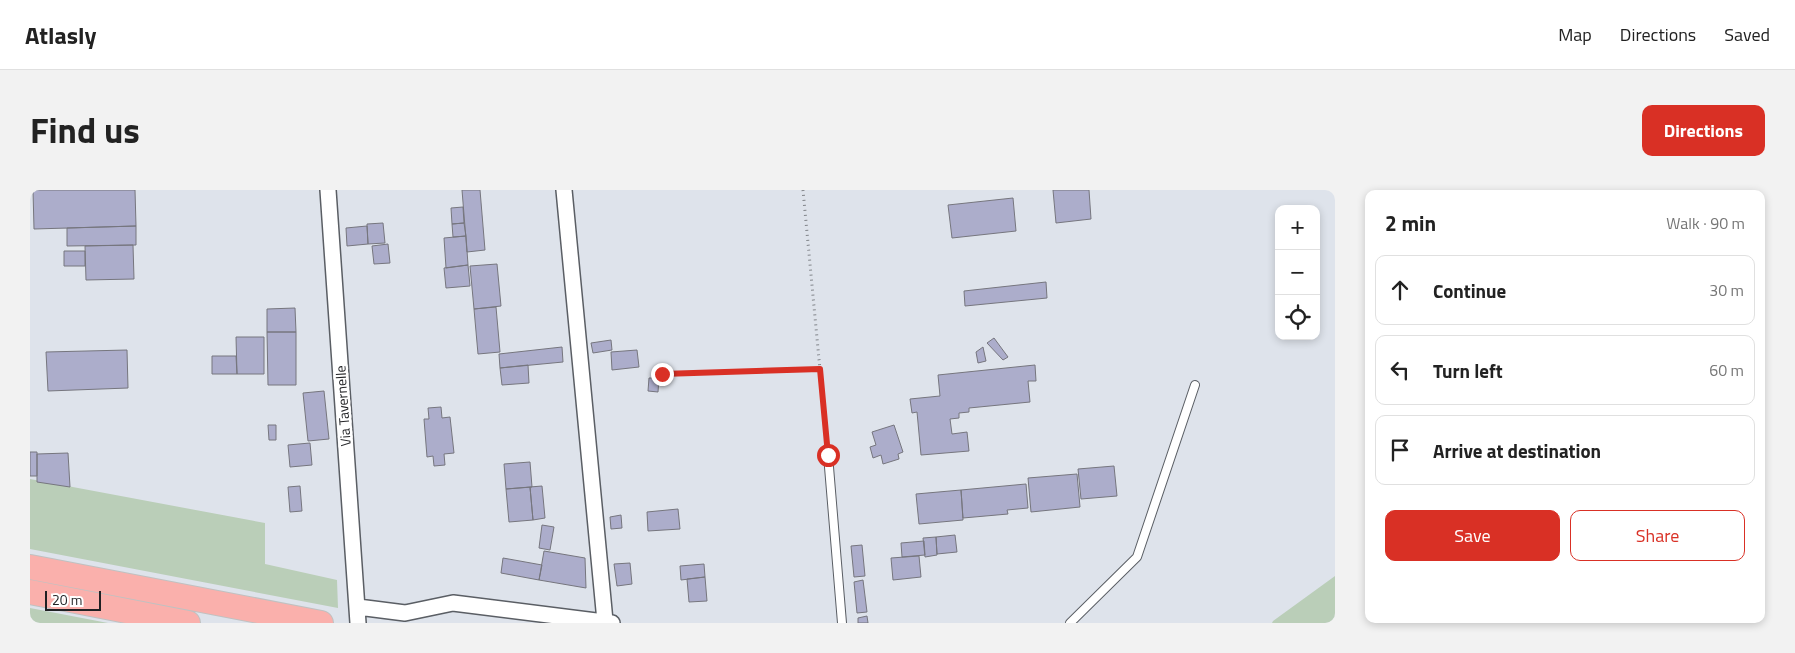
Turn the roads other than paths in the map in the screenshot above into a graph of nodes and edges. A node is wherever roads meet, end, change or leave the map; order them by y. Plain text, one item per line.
1 (328, 190) edge
2 (564, 190) edge
3 (1195, 385) dead end
4 (828, 455) road end
5 (30, 567) edge
6 (30, 592) edge
7 (358, 607) junction
8 (608, 622) edge
9 (188, 623) edge
10 (321, 623) edge
11 (358, 623) edge
12 (842, 623) edge
13 (1070, 623) edge

1 - 7 street, Via Tavernelle
2 - 8 street
3 - 13 lane
4 - 12 lane
5 - 10 highway
6 - 9 highway
7 - 8 street
7 - 11 street, Via Tavernelle

